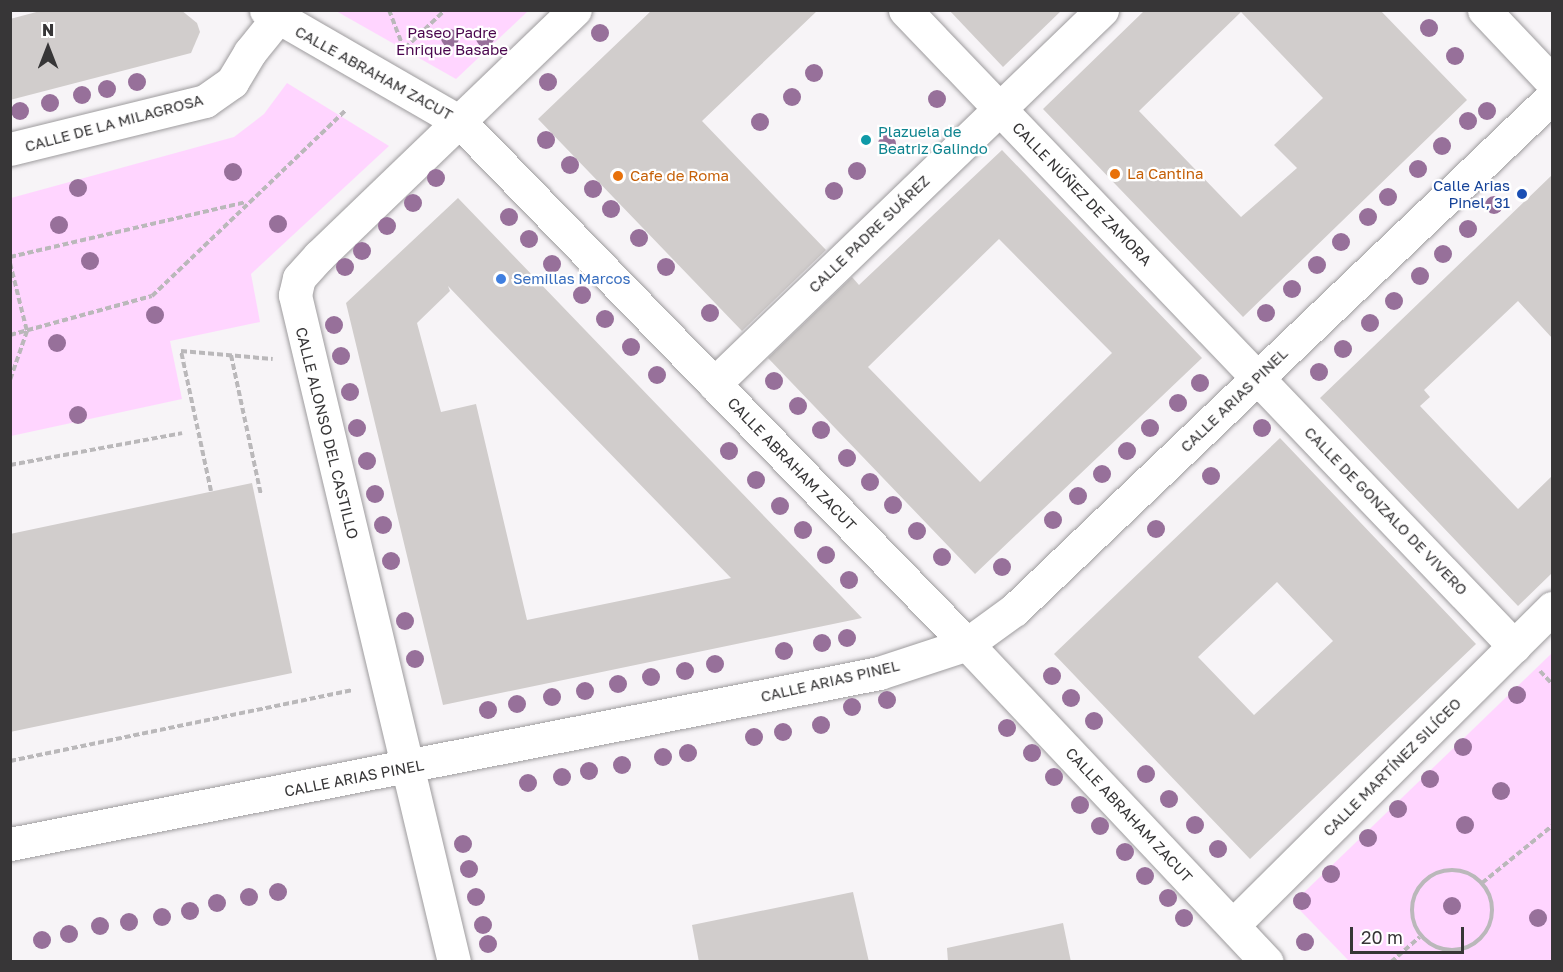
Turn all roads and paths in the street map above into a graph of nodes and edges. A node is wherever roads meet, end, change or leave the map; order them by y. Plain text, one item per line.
1 (388, 10) edge
2 (445, 10) edge
3 (575, 10) edge
4 (905, 10) edge
5 (1102, 10) edge
6 (1484, 10) edge
7 (276, 13) edge
8 (404, 49) junction
9 (399, 56) dead end
10 (1552, 82) edge
11 (1552, 97) edge
12 (1000, 109) junction
13 (346, 110) dead end
14 (460, 122) junction
15 (10, 149) edge
16 (247, 202) junction
17 (10, 257) edge
18 (10, 262) edge
19 (27, 330) junction
20 (10, 335) edge
21 (231, 355) junction
22 (278, 360) dead end
23 (1259, 377) junction
24 (10, 380) edge
25 (714, 384) junction
26 (182, 433) dead end
27 (10, 465) edge
28 (211, 491) dead end
29 (261, 495) dead end
30 (1552, 608) edge
31 (967, 644) junction
32 (1514, 646) junction
33 (358, 689) dead end
34 (10, 761) edge
35 (410, 768) junction
36 (1552, 826) edge
37 (10, 844) edge
38 (1482, 883) junction
39 (1233, 925) junction
40 (1420, 937) junction
41 (454, 962) edge
42 (1267, 962) edge
43 (1391, 962) edge

1 - 8 path
2 - 8 path
3 - 14 street, CALLE ALONSO DEL CASTILLO
4 - 12 street, CALLE NÚÑEZ DE ZAMORA
5 - 12 street, CALLE PADRE SUÁREZ
6 - 10 street
7 - 14 street, CALLE ABRAHAM ZACUT
7 - 15 street, CALLE DE LA MILAGROSA
8 - 9 path
11 - 23 street, CALLE ARIAS PINEL
12 - 23 street, CALLE NÚÑEZ DE ZAMORA
12 - 25 street, CALLE PADRE SUÁREZ
13 - 16 path
14 - 25 street, CALLE ABRAHAM ZACUT
14 - 35 street, CALLE ALONSO DEL CASTILLO
16 - 17 path
16 - 19 path
18 - 19 path
19 - 20 path
19 - 24 path
21 - 22 path
21 - 28 path
21 - 29 path
23 - 31 street, CALLE ARIAS PINEL
23 - 32 street, CALLE DE GONZALO DE VIVERO
25 - 31 street, CALLE ABRAHAM ZACUT
26 - 27 path
30 - 32 street, CALLE MARTÍNEZ SILÍCEO
31 - 35 street, CALLE ARIAS PINEL
31 - 39 street, CALLE ABRAHAM ZACUT
32 - 39 street, CALLE MARTÍNEZ SILÍCEO
33 - 34 path
35 - 37 street, CALLE ARIAS PINEL
35 - 41 street, CALLE ALONSO DEL CASTILLO
36 - 38 path
38 - 40 path
38 - 40 path
39 - 42 street, CALLE ABRAHAM ZACUT
40 - 43 path

